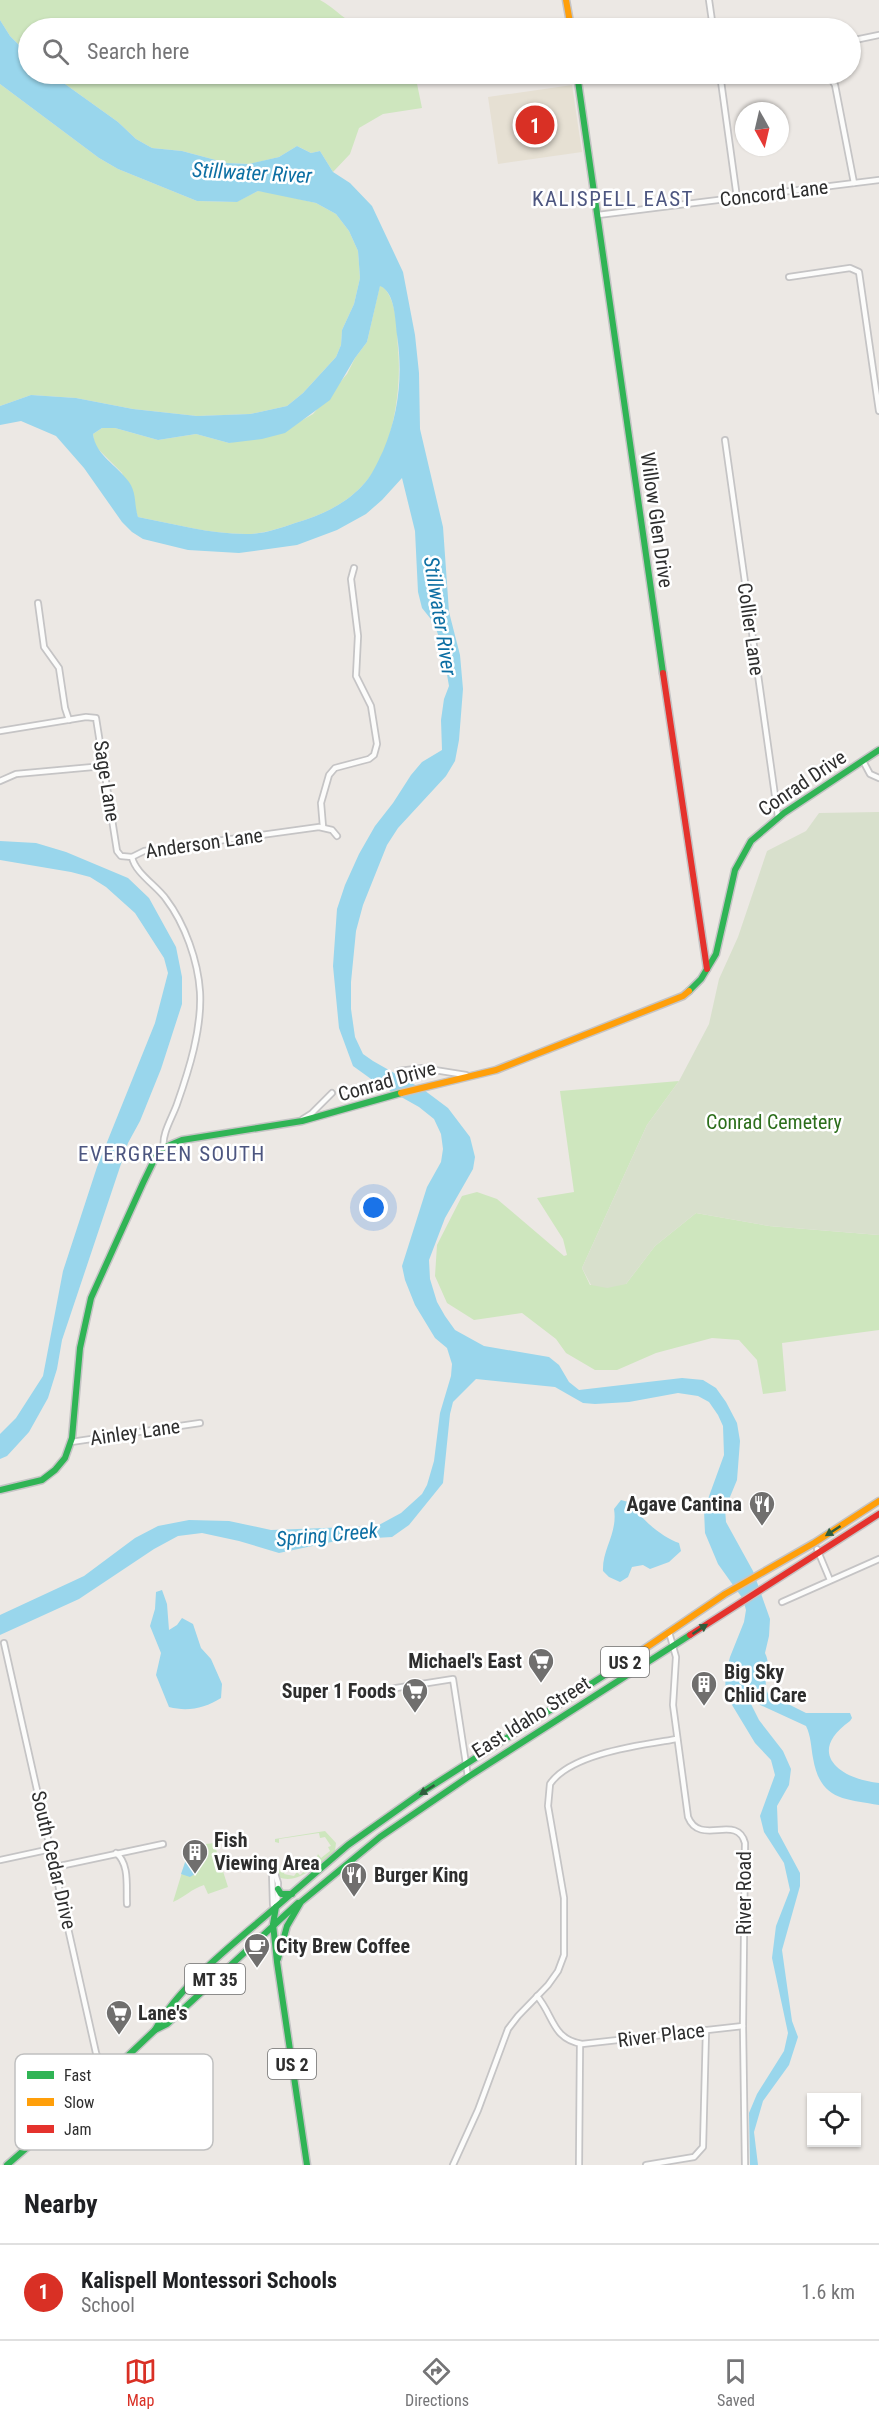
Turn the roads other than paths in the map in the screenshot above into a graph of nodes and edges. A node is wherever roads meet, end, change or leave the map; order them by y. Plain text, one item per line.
1 (566, 0) edge
2 (709, 0) edge
3 (569, 18) edge
4 (712, 18) edge
5 (879, 35) edge
6 (861, 39) edge
7 (578, 84) edge
8 (721, 84) edge
9 (834, 84) edge
10 (879, 180) edge
11 (854, 183) junction
12 (737, 198) junction
13 (598, 215) junction
14 (789, 277) dead end
15 (879, 411) edge
16 (725, 440) dead end
17 (354, 568) dead end
18 (38, 603) dead end
19 (69, 720) junction
20 (0, 731) edge
21 (879, 750) edge
22 (863, 761) junction
23 (104, 766) junction
24 (879, 778) edge
25 (0, 781) edge
26 (778, 817) junction
27 (323, 827) junction
28 (337, 836) dead end
29 (132, 857) junction
30 (708, 970) junction
31 (399, 1071) dead end
32 (480, 1074) junction
33 (332, 1093) dead end
34 (297, 1122) junction
35 (164, 1147) junction
36 (200, 1423) dead end
37 (71, 1442) junction
38 (0, 1490) edge
39 (879, 1501) edge
40 (879, 1506) edge
41 (879, 1514) edge
42 (847, 1535) junction
43 (817, 1549) junction
44 (879, 1559) edge
45 (830, 1580) junction
46 (772, 1583) junction
47 (782, 1602) dead end
48 (669, 1632) junction
49 (4, 1643) dead end
50 (673, 1646) junction
51 (377, 1691) dead end
52 (678, 1739) junction
53 (466, 1765) junction
54 (468, 1777) junction
55 (406, 1804) junction
56 (163, 1844) dead end
57 (51, 1849) junction
58 (116, 1853) junction
59 (350, 1854) dead end
60 (0, 1860) edge
61 (55, 1867) junction
62 (278, 1889) junction
63 (292, 1894) junction
64 (305, 1897) junction
65 (127, 1904) dead end
66 (276, 1907) junction
67 (273, 1924) junction
68 (277, 1962) junction
69 (537, 1996) junction
70 (743, 2026) junction
71 (155, 2030) junction
72 (706, 2030) junction
73 (580, 2044) junction
74 (96, 2054) edge
75 (129, 2054) edge
76 (24, 2150) edge
77 (7, 2165) edge
78 (307, 2165) edge
79 (453, 2165) edge
80 (579, 2165) edge
81 (646, 2165) edge
82 (745, 2165) edge

1 - 3 main road
2 - 4 street
5 - 6 street
7 - 13 main road, Willow Glen Drive
8 - 12 street
9 - 11 street
10 - 11 street, Concord Lane
11 - 12 street, Concord Lane
12 - 13 street, Concord Lane
13 - 30 main road, Willow Glen Drive
14 - 15 street
16 - 26 street, Collier Lane
17 - 27 street
18 - 19 street
19 - 20 street, Sage Lane
19 - 23 street, Sage Lane
21 - 22 main road, Conrad Drive
22 - 24 street
22 - 26 main road, Conrad Drive
23 - 25 street
23 - 29 street, Sage Lane
26 - 30 main road, Conrad Drive
27 - 28 street
27 - 29 street, Anderson Lane
29 - 35 street, Anderson Lane
30 - 32 main road, Conrad Drive
31 - 32 street
32 - 34 main road, Conrad Drive
33 - 34 street
34 - 35 main road, Conrad Drive
35 - 37 main road
36 - 37 street, Ainley Lane
37 - 38 main road
39 -> 43 main road, East Idaho Street / US 2
40 - 42 main road
41 - 42 main road, East Idaho Street / US 2
42 - 43 main road, East Idaho Street / US 2
43 - 45 street
43 - 46 main road, East Idaho Street / US 2
43 - 46 main road
43 - 48 main road, East Idaho Street / US 2
44 - 45 street
45 - 47 street
50 -> 46 main road, East Idaho Street / US 2
48 - 50 street, River Road
48 - 53 main road, East Idaho Street / US 2
49 - 57 street, South Cedar Drive
50 - 52 street, River Road
50 - 54 main road, East Idaho Street / US 2
51 - 53 street
52 - 69 street
52 - 70 street, River Road
53 - 54 street
53 -> 55 main road, East Idaho Street / US 2
54 - 64 main road, East Idaho Street / US 2
55 - 59 main road
55 - 63 main road, East Idaho Street / US 2
56 - 58 street
57 - 60 street
57 - 61 street, South Cedar Drive
58 - 61 street
58 - 65 street
61 - 74 street, South Cedar Drive
62 - 63 main road
62 - 66 street
62 - 66 street
63 - 66 main road, East Idaho Street / US 2
64 - 67 main road, East Idaho Street / MT 35
64 - 68 main road, US 2
66 - 67 main road, US 2
66 - 71 main road, MT 35
67 - 68 main road, US 2
67 - 71 main road, MT 35
68 - 78 main road, US 2
69 - 73 street
69 - 79 street
70 - 72 street, River Place
70 - 82 street, River Road
71 - 75 main road, MT 35
72 - 73 street, River Place
72 - 81 street
73 - 80 street
76 - 77 main road, MT 35

